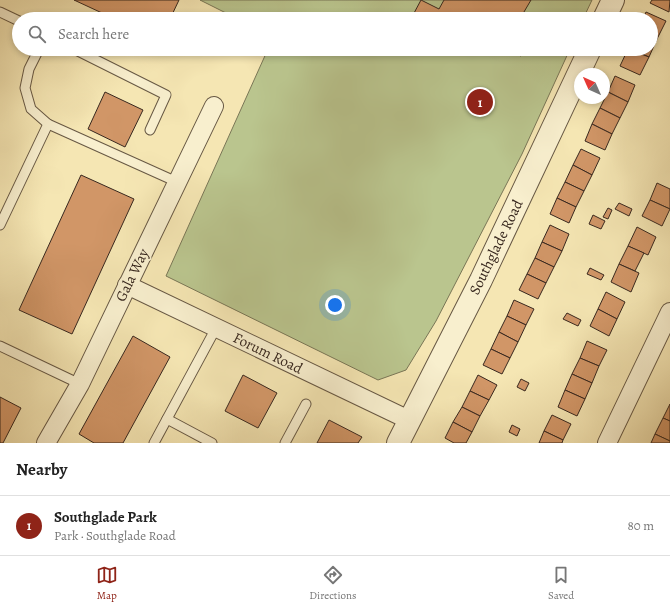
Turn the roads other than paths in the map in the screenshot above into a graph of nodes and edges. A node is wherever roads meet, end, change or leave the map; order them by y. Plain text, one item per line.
1 (613, 0) edge
2 (0, 12) edge
3 (607, 12) edge
4 (12, 18) edge
5 (36, 56) edge
6 (88, 56) edge
7 (587, 56) edge
8 (214, 106) dead end
9 (48, 124) junction
10 (150, 130) dead end
11 (177, 182) junction
12 (0, 225) edge
13 (127, 285) junction
14 (670, 312) edge
15 (216, 328) junction
16 (0, 346) edge
17 (80, 384) junction
18 (306, 404) dead end
19 (167, 419) junction
20 (409, 420) junction
21 (46, 443) edge
22 (154, 443) edge
23 (212, 443) edge
24 (285, 443) edge
25 (398, 443) edge
26 (607, 443) edge

1 - 3 street
2 - 4 lane
5 - 9 lane
6 - 10 lane
7 - 20 street, Southglade Road
8 - 11 street, Gala Way
9 - 11 lane
9 - 12 lane
11 - 13 street, Gala Way
13 - 15 street, Forum Road
13 - 17 street, Gala Way
14 - 26 street
15 - 19 lane
15 - 20 street, Forum Road
16 - 17 lane
17 - 21 street, Gala Way
18 - 24 lane
19 - 22 lane
19 - 23 lane
20 - 25 street, Southglade Road

